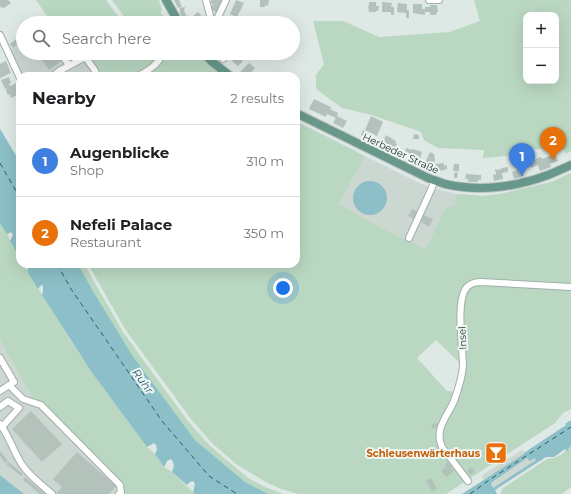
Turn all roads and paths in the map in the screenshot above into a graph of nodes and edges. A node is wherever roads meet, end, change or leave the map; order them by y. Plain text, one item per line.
1 (166, 0) edge
2 (206, 0) edge
3 (226, 0) edge
4 (429, 0) edge
5 (439, 0) edge
6 (175, 16) edge
7 (210, 16) edge
8 (218, 16) edge
9 (0, 35) edge
10 (65, 60) edge
11 (79, 60) edge
12 (87, 60) edge
13 (160, 60) edge
14 (210, 60) edge
15 (69, 65) junction
16 (17, 72) edge
17 (58, 72) edge
18 (95, 72) edge
19 (145, 72) edge
20 (225, 72) edge
21 (300, 115) edge
22 (571, 165) edge
23 (435, 180) junction
24 (409, 238) dead end
25 (571, 287) edge
26 (0, 358) edge
27 (9, 385) junction
28 (0, 390) edge
29 (8, 401) junction
30 (0, 407) edge
31 (1, 425) edge
32 (468, 481) dead end
33 (52, 494) edge
34 (119, 494) edge

1 - 6 main road
2 - 7 street
3 - 8 street
4 - 5 street
9 - 16 street
10 - 15 street
11 - 15 street
12 - 18 street
13 - 19 street
14 - 20 main road
15 - 17 street
21 - 23 main road, Herbeder Straße
22 - 23 main road, Herbeder Straße
23 - 24 street
25 - 32 street, Insel
26 - 27 street
27 - 28 street
27 - 34 street
28 - 29 street
29 - 30 street
29 - 31 street
31 - 33 street

